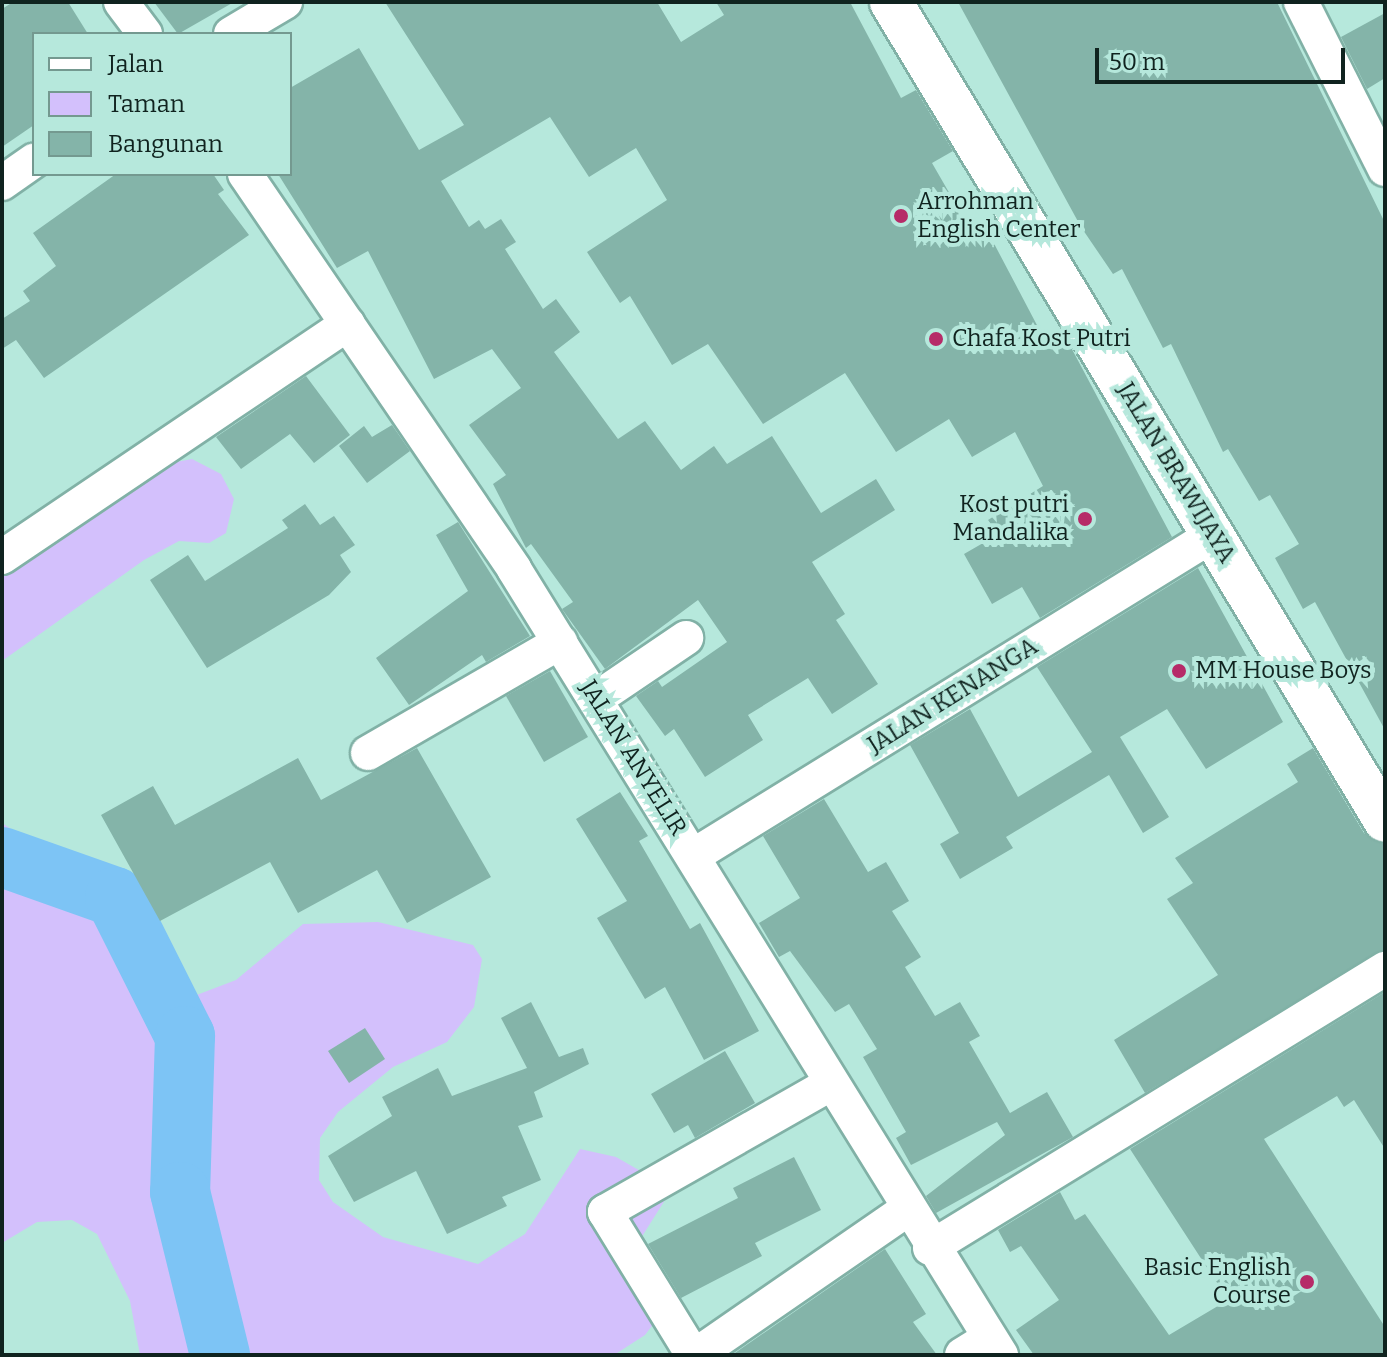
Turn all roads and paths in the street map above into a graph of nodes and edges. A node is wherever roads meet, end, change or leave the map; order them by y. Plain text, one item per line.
1 (121, 2) edge
2 (285, 2) edge
3 (891, 2) edge
4 (1301, 2) edge
5 (144, 32) edge
6 (234, 32) edge
7 (32, 162) edge
8 (1385, 169) edge
9 (246, 176) edge
10 (2, 183) edge
11 (348, 324) junction
12 (1213, 535) junction
13 (2, 557) edge
14 (686, 638) dead end
15 (560, 642) junction
16 (596, 699) junction
17 (368, 753) dead end
18 (1385, 821) edge
19 (693, 856) junction
20 (1385, 969) edge
21 (830, 1084) junction
22 (906, 1210) junction
23 (930, 1248) junction
24 (984, 1349) edge
25 (694, 1355) edge

1 - 5 street
2 - 6 street
3 - 12 main road, JALAN BRAWIJAYA
4 - 8 street
7 - 10 street
9 - 11 street, JALAN ANYELIR
11 - 13 street
11 - 15 street, JALAN ANYELIR
12 - 18 main road, JALAN BRAWIJAYA
12 - 19 street, JALAN KENANGA
14 - 16 street
15 - 16 street, JALAN ANYELIR
15 - 17 street
16 - 19 street, JALAN ANYELIR
19 - 21 street, JALAN ANYELIR
20 - 23 street
21 - 22 street, JALAN ANYELIR
21 - 25 street
22 - 23 street, JALAN ANYELIR
22 - 25 street
23 - 24 street, JALAN ANYELIR

